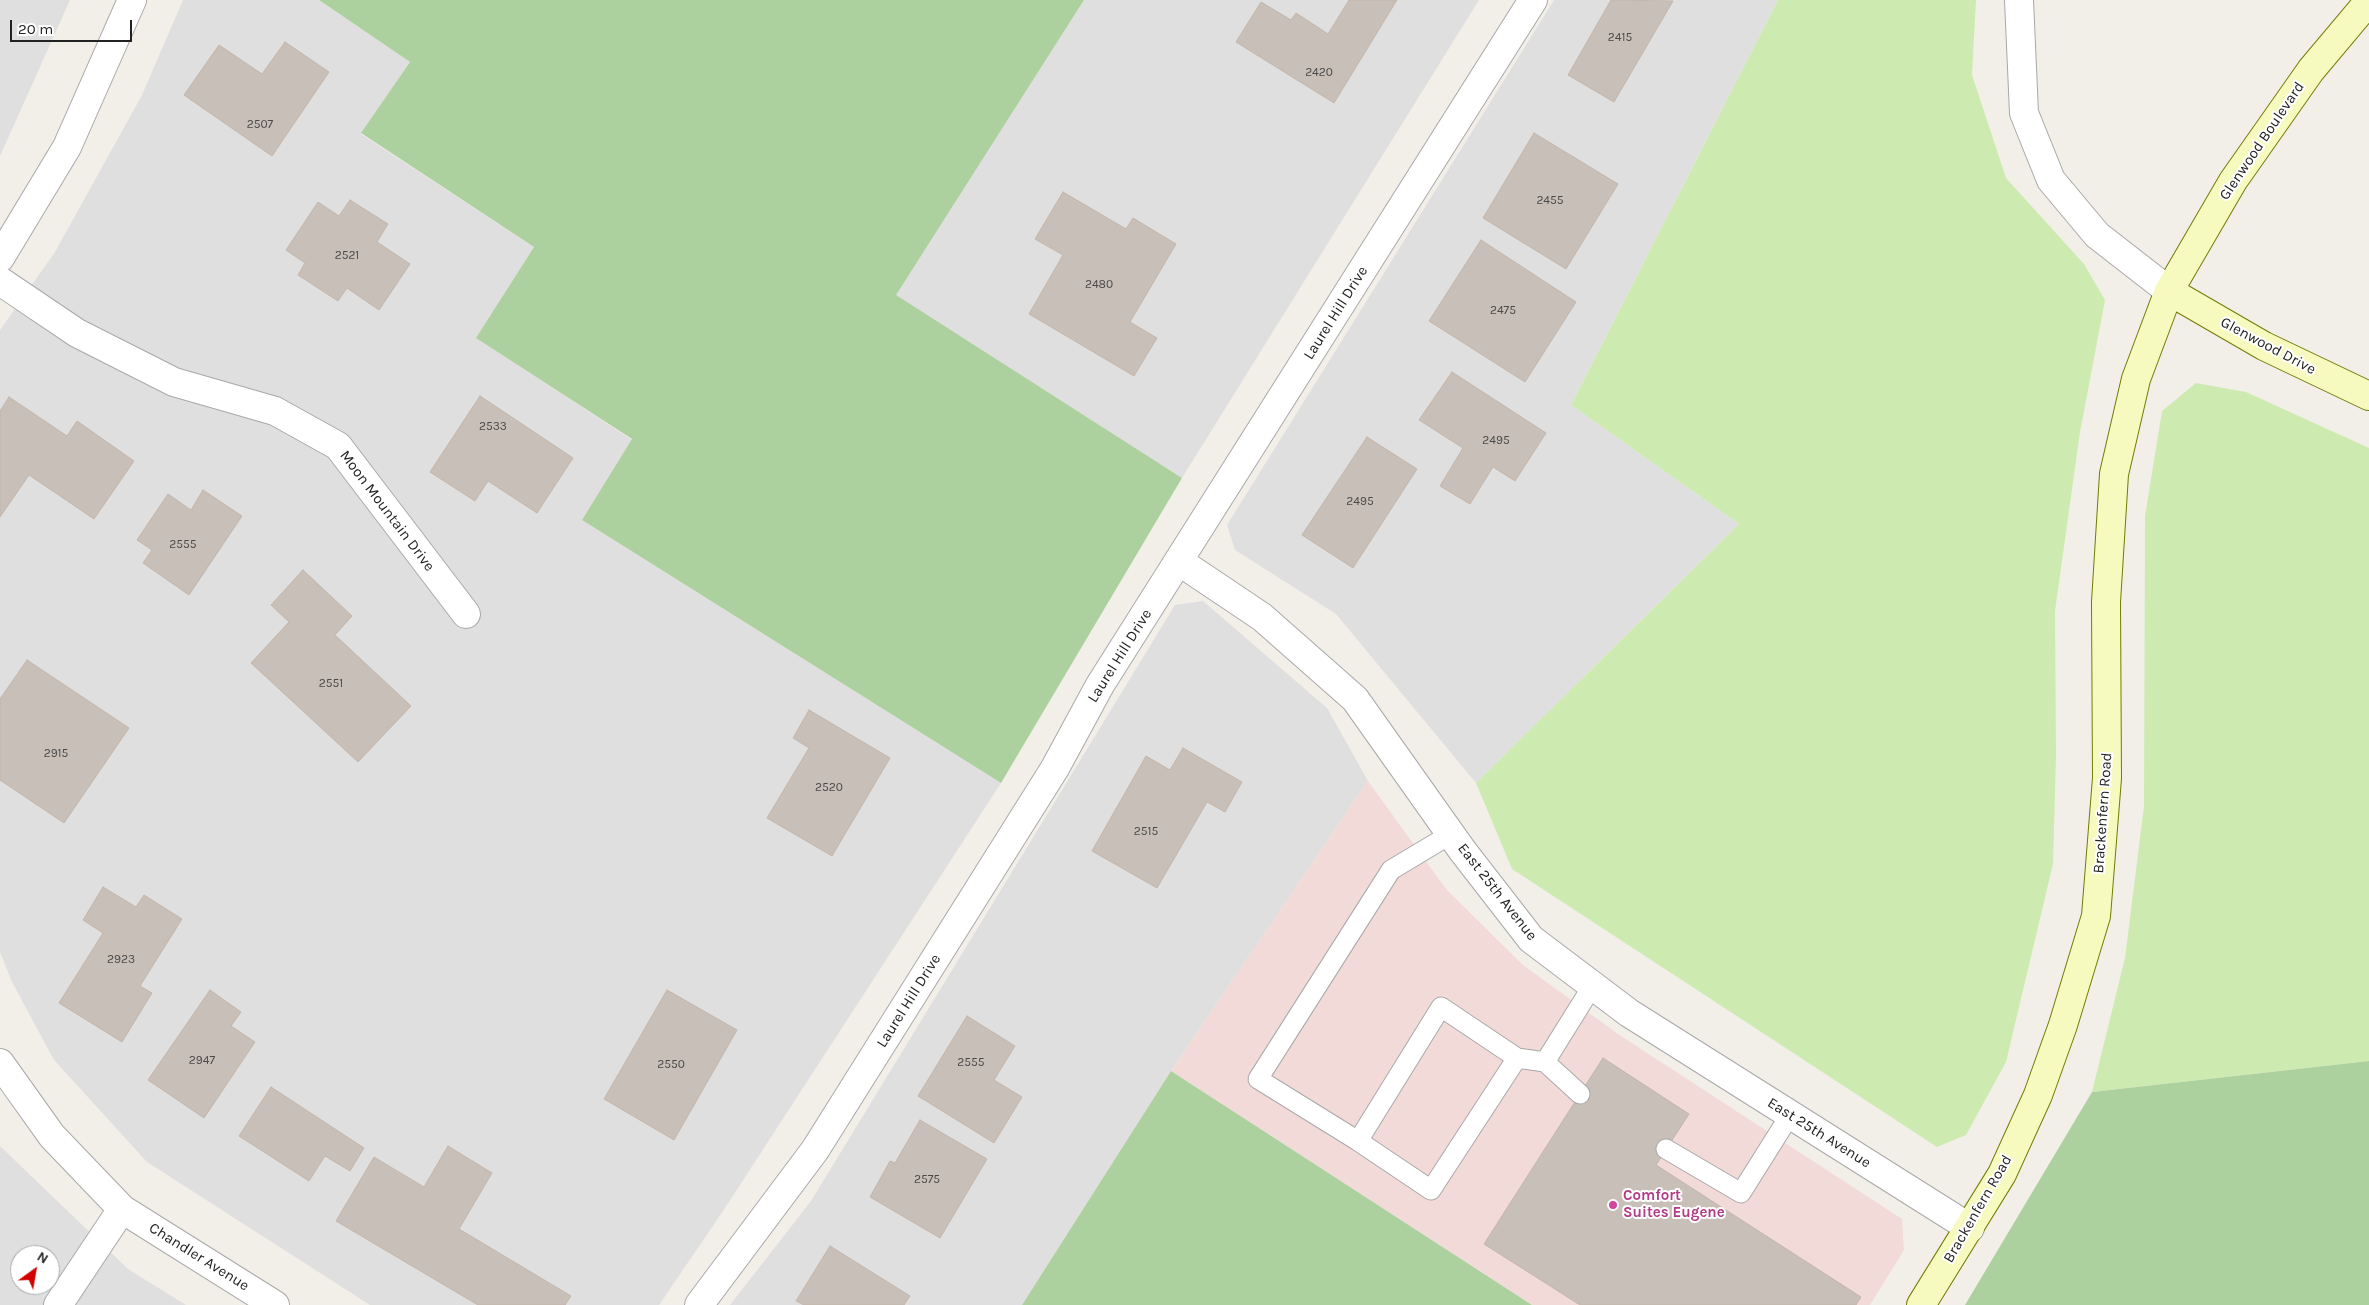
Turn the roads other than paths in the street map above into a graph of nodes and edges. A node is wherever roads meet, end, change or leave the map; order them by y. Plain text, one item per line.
1 (132, 0) edge
2 (1533, 0) edge
3 (2018, 0) edge
4 (2369, 1) edge
5 (0, 258) edge
6 (0, 281) edge
7 (2170, 291) junction
8 (2369, 396) edge
9 (1180, 562) junction
10 (466, 614) dead end
11 (1451, 834) junction
12 (1593, 986) junction
13 (1517, 1058) junction
14 (1545, 1062) junction
15 (0, 1063) edge
16 (1580, 1094) dead end
17 (1790, 1115) junction
18 (1358, 1141) junction
19 (1666, 1149) dead end
20 (122, 1209) junction
21 (1970, 1228) junction
22 (58, 1305) edge
23 (276, 1305) edge
24 (700, 1305) edge
25 (1920, 1305) edge

1 - 5 street
2 - 9 street, Laurel Hill Drive
3 - 7 street
4 - 7 street, Glenwood Boulevard
6 - 10 street, Moon Mountain Drive
7 - 8 street, Glenwood Drive
7 - 21 street, Brackenfern Road
9 - 11 street, East 25th Avenue
9 - 24 street, Laurel Hill Drive
11 - 12 street, East 25th Avenue
11 - 18 lane
12 - 14 lane
12 - 17 street, East 25th Avenue
13 - 14 lane
13 - 18 lane
13 - 18 lane
14 - 16 lane
15 - 20 street, Chandler Avenue
17 - 19 lane
17 - 21 street, East 25th Avenue
20 - 22 street
20 - 23 street, Chandler Avenue
21 - 25 street, Brackenfern Road

